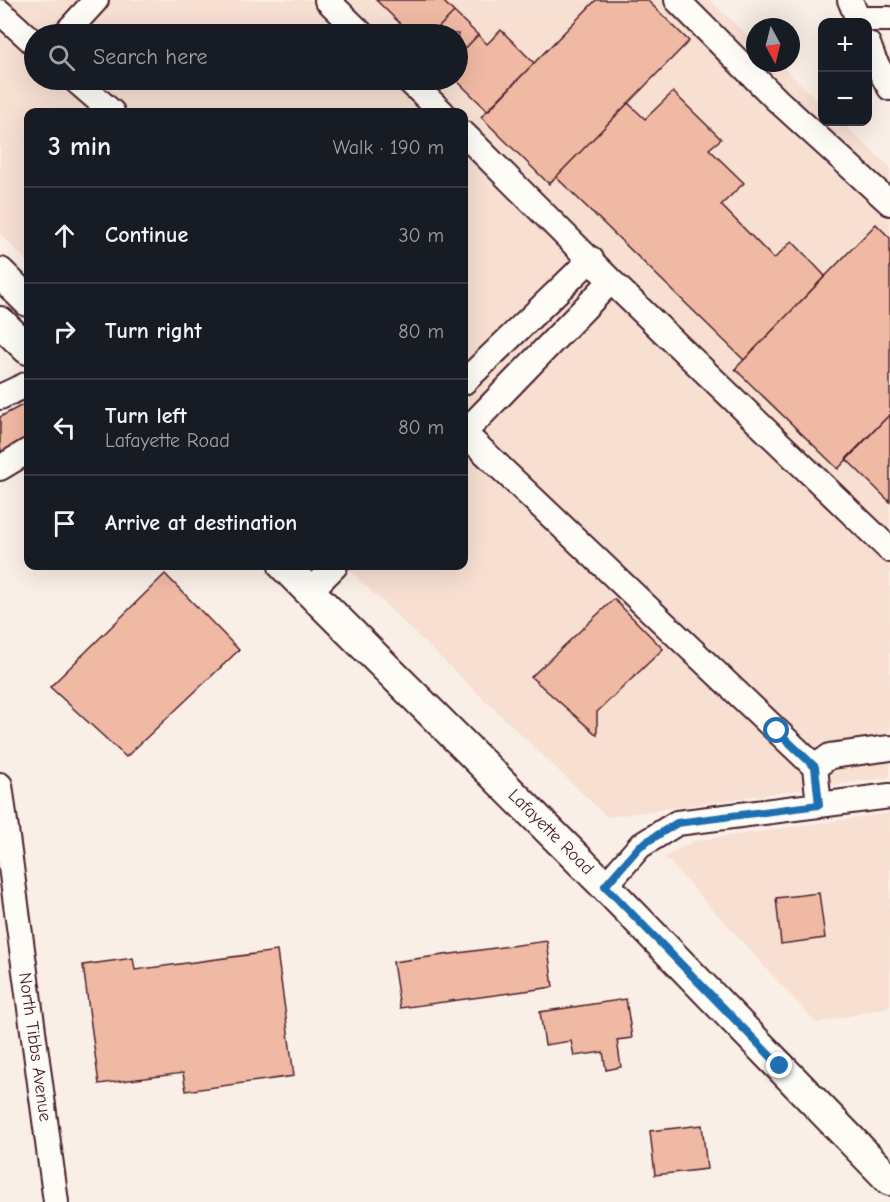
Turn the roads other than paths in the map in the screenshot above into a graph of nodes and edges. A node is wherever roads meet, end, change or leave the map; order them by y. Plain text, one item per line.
1 (96, 0) edge
2 (327, 0) edge
3 (677, 0) edge
4 (0, 12) edge
5 (855, 14) edge
6 (890, 19) edge
7 (74, 24) edge
8 (352, 24) edge
9 (24, 34) edge
10 (872, 55) edge
11 (890, 88) edge
12 (87, 90) edge
13 (419, 90) edge
14 (107, 108) edge
15 (438, 108) edge
16 (468, 138) edge
17 (890, 203) edge
18 (591, 259) junction
19 (0, 273) edge
20 (610, 281) junction
21 (24, 297) edge
22 (2, 326) edge
23 (24, 345) edge
24 (468, 378) edge
25 (24, 386) edge
26 (0, 397) edge
27 (468, 429) edge
28 (468, 437) edge
29 (24, 453) edge
30 (0, 468) edge
31 (890, 550) edge
32 (288, 570) edge
33 (331, 570) edge
34 (310, 591) junction
35 (890, 748) edge
36 (815, 767) junction
37 (0, 785) edge
38 (890, 796) edge
39 (819, 805) junction
40 (605, 886) junction
41 (890, 1180) edge
42 (56, 1202) edge

1 - 7 street
2 - 8 street
3 - 17 street
4 - 9 street
5 - 6 street
10 - 11 street
12 - 14 street
13 - 15 street
16 - 18 street
18 - 20 street
18 - 24 street
19 - 21 main road
20 - 27 street
20 - 31 street
22 - 23 main road
25 - 26 street
28 - 36 street
29 - 30 street
32 - 34 main road, Lafayette Road
33 - 34 street
34 - 40 main road, Lafayette Road
35 - 36 street
36 - 39 street
37 - 42 street, North Tibbs Avenue
38 - 39 street
39 - 40 street
40 - 41 main road, Lafayette Road

